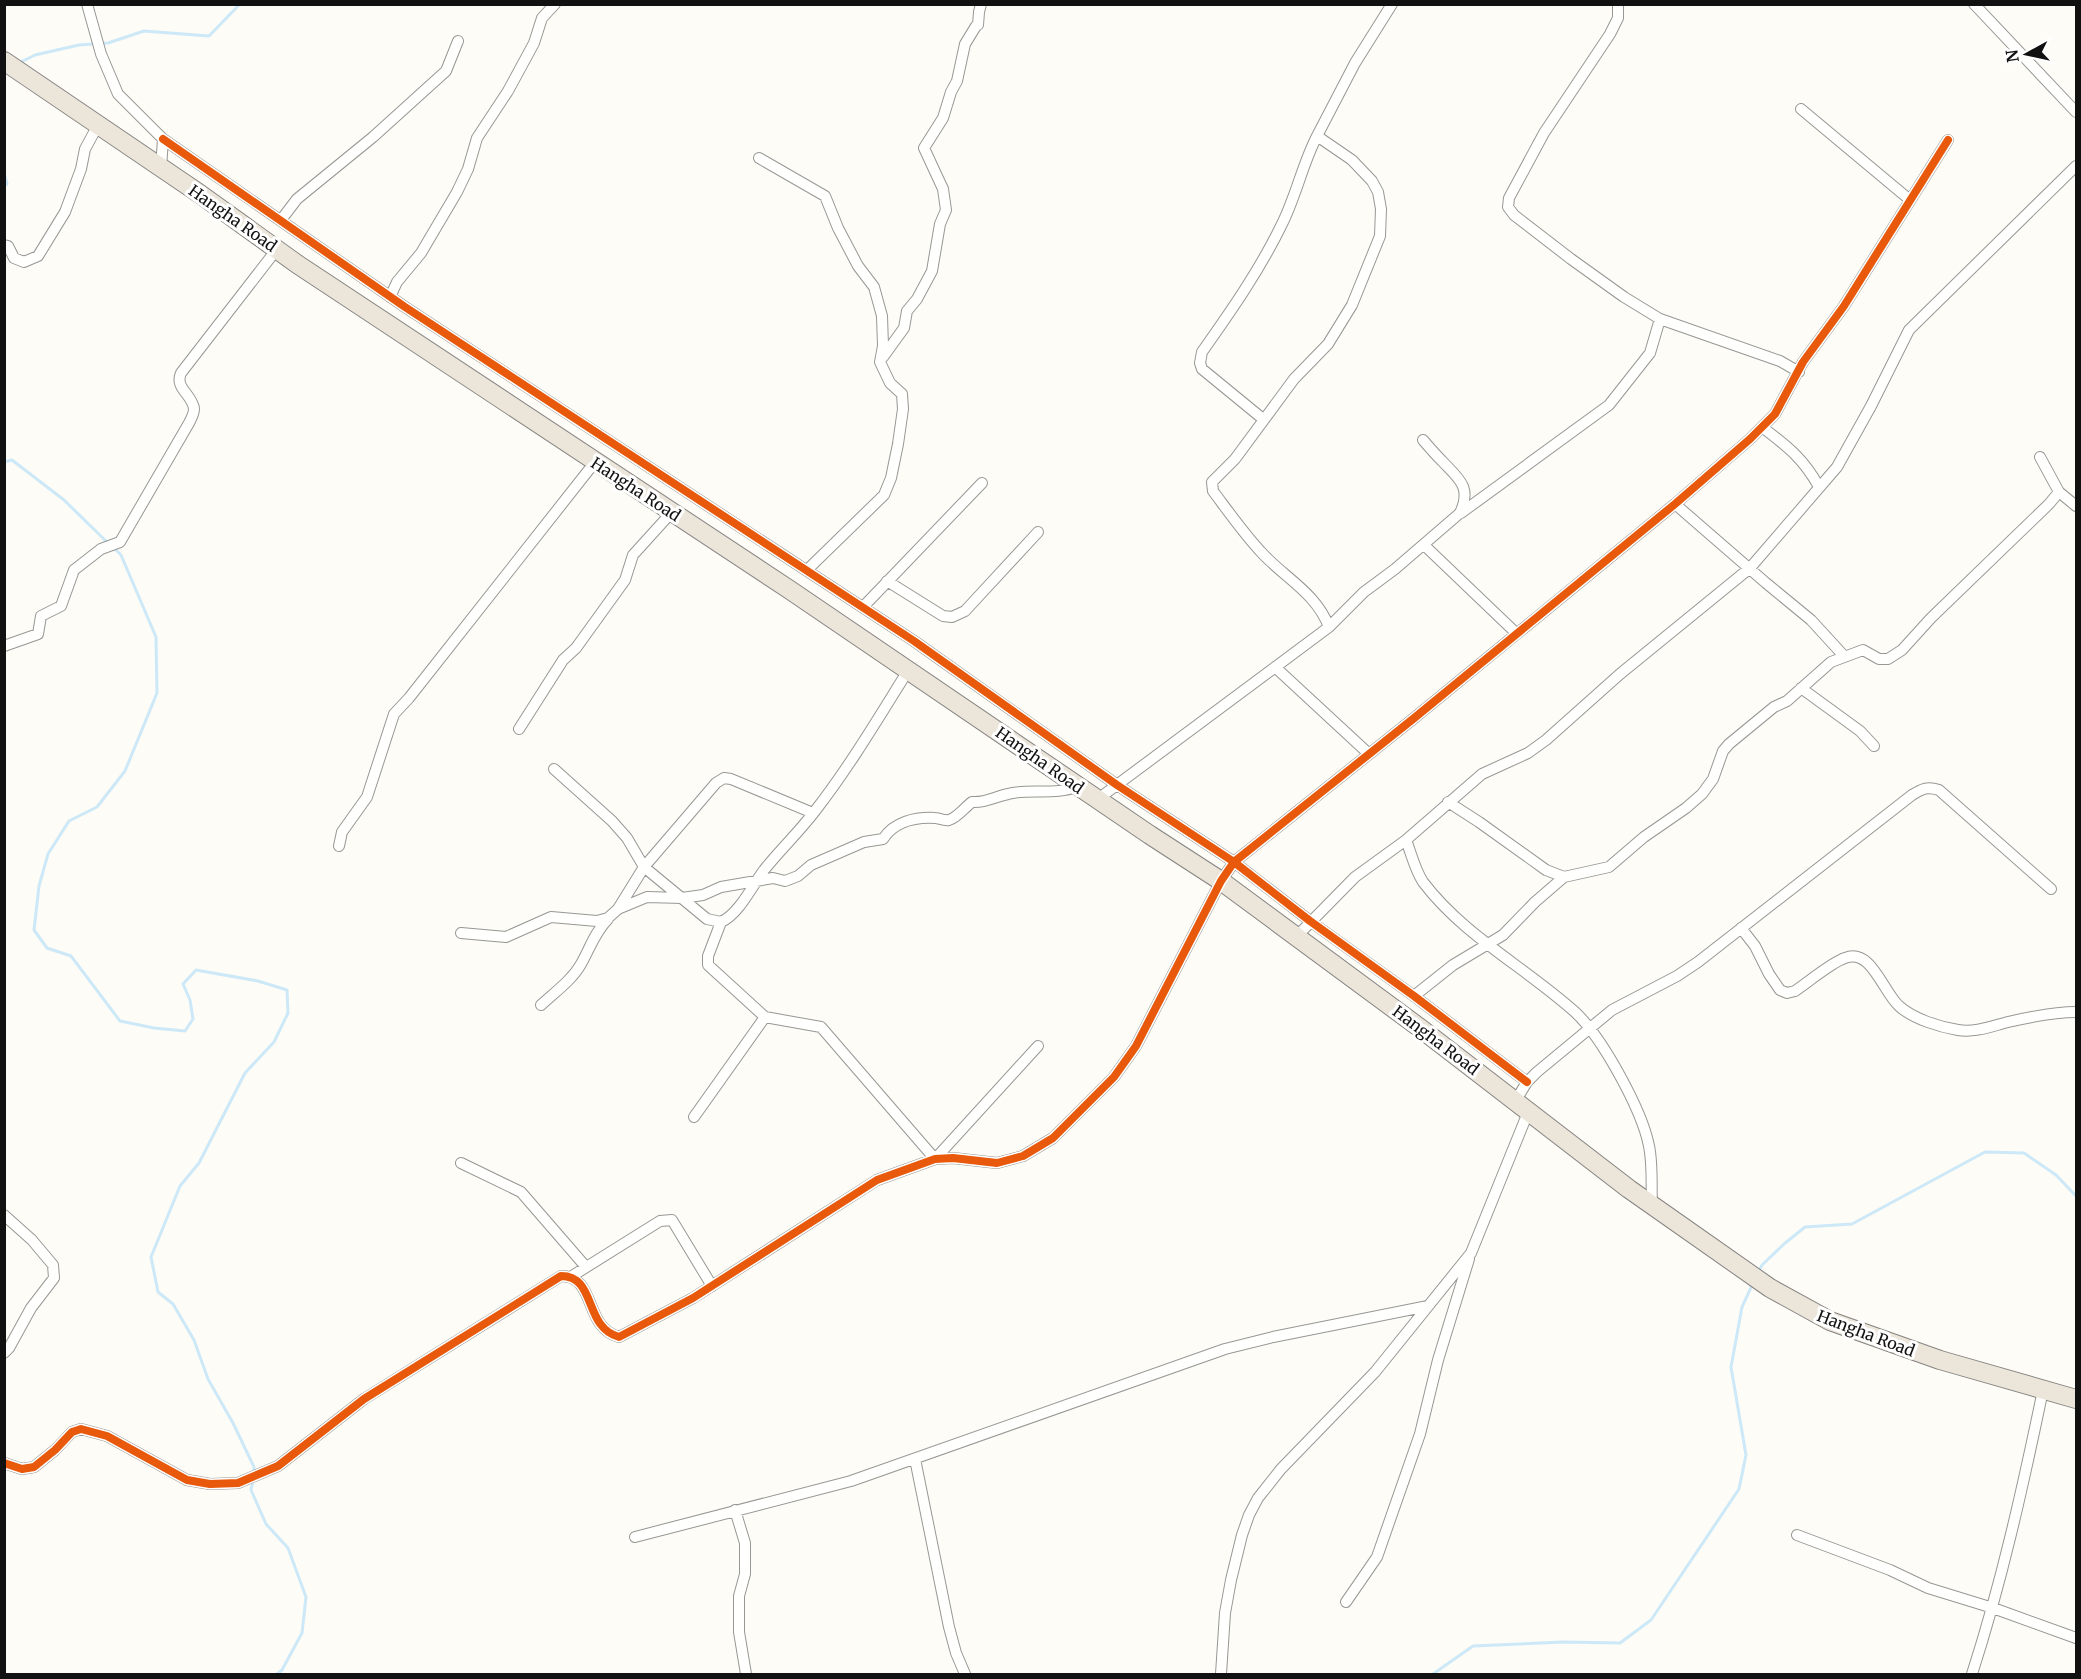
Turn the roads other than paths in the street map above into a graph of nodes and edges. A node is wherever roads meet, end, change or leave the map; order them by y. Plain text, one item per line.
1 (87, 4) edge
2 (555, 4) edge
3 (981, 4) edge
4 (1392, 4) edge
5 (1618, 4) edge
6 (1974, 4) edge
7 (458, 41) dead end
8 (4, 61) edge
9 (1801, 109) dead end
10 (2076, 112) edge
11 (98, 125) junction
12 (1317, 136) junction
13 (163, 139) junction
14 (1948, 140) dead end
15 (759, 158) dead end
16 (2076, 166) edge
17 (161, 168) junction
18 (1910, 200) junction
19 (280, 220) junction
20 (4, 245) edge
21 (277, 249) junction
22 (390, 297) junction
23 (1660, 319) junction
24 (881, 359) junction
25 (1799, 372) junction
26 (1263, 419) junction
27 (1762, 427) junction
28 (1423, 440) dead end
29 (2040, 457) dead end
30 (595, 462) junction
31 (982, 483) dead end
32 (1819, 487) junction
33 (2059, 492) junction
34 (1675, 504) junction
35 (2076, 506) edge
36 (672, 512) junction
37 (1460, 513) junction
38 (1038, 532) dead end
39 (1424, 545) junction
40 (1749, 568) junction
41 (807, 570) junction
42 (887, 581) junction
43 (862, 607) junction
44 (1329, 627) junction
45 (1516, 633) junction
46 (4, 646) edge
47 (1845, 656) junction
48 (1275, 668) junction
49 (909, 669) junction
50 (1801, 688) junction
51 (519, 729) dead end
52 (1874, 746) dead end
53 (1369, 754) junction
54 (554, 769) dead end
55 (1117, 785) junction
56 (1078, 786) junction
57 (1098, 800) junction
58 (1448, 802) junction
59 (813, 813) junction
60 (1406, 840) junction
61 (339, 846) dead end
62 (1234, 862) junction
63 (644, 867) junction
64 (1563, 877) junction
65 (1221, 881) junction
66 (755, 882) junction
67 (2051, 889) dead end
68 (682, 898) junction
69 (618, 909) junction
70 (608, 918) junction
71 (1310, 921) junction
72 (721, 922) junction
73 (1741, 928) junction
74 (461, 933) dead end
75 (1296, 937) junction
76 (1488, 944) junction
77 (1414, 996) junction
78 (541, 1005) dead end
79 (2076, 1012) edge
80 (765, 1017) junction
81 (1590, 1028) junction
82 (1038, 1046) dead end
83 (1527, 1082) junction
84 (1522, 1105) junction
85 (694, 1118) dead end
86 (935, 1159) junction
87 (461, 1163) dead end
88 (1652, 1206) junction
89 (4, 1215) edge
90 (1471, 1253) junction
91 (586, 1267) junction
92 (572, 1276) junction
93 (712, 1286) junction
94 (1428, 1306) junction
95 (4, 1353) edge
96 (2043, 1390) junction
97 (2076, 1399) edge
98 (915, 1459) junction
99 (4, 1463) edge
100 (735, 1510) junction
101 (1797, 1535) dead end
102 (635, 1537) dead end
103 (1346, 1602) dead end
104 (1993, 1608) junction
105 (2076, 1638) edge
106 (746, 1674) edge
107 (965, 1674) edge
108 (1221, 1674) edge
109 (1972, 1674) edge

1 - 13 street
2 - 22 street
3 - 24 street
4 - 12 street
5 - 23 street
6 - 10 street
7 - 19 street
8 - 11 highway, Hangha Road
9 - 18 street
11 - 17 highway, Hangha Road
11 - 20 street
12 - 26 street
12 - 26 street
13 - 17 street
13 - 19 street
14 - 18 street
15 - 24 street
16 - 32 street
17 - 21 highway, Hangha Road
18 - 25 street
19 - 22 street
21 - 30 highway, Hangha Road
21 - 46 street
22 - 41 street
23 - 25 street
23 - 37 street
24 - 41 street
25 - 27 street
26 - 44 street
27 - 32 street
27 - 34 street
28 - 37 street
29 - 33 street
30 - 36 highway, Hangha Road
30 - 61 street
31 - 42 street
32 - 40 street
33 - 35 street
33 - 47 street
34 - 40 street
34 - 45 street
36 - 49 highway, Hangha Road
36 - 51 street
37 - 39 street
38 - 42 street
39 - 44 street
39 - 45 street
40 - 47 street
40 - 58 street
41 - 43 street
42 - 43 street
43 - 55 street
44 - 48 street
45 - 53 street
47 - 50 street
48 - 53 street
48 - 55 street
49 - 56 highway, Hangha Road
49 - 59 street
50 - 52 street
50 - 64 street
53 - 62 street
54 - 63 street
55 - 57 street
55 - 62 street
56 - 57 highway, Hangha Road
56 - 66 street
57 - 65 highway, Hangha Road
58 - 60 street
58 - 64 street
59 - 63 street
59 - 66 street
60 - 71 street
60 - 76 street
62 - 65 street
62 - 71 street
63 - 68 street
63 - 69 street
64 - 76 street
65 - 75 highway, Hangha Road
65 - 86 street
66 - 68 street
66 - 72 street
67 - 73 street
68 - 69 street
68 - 72 street
69 - 70 street
70 - 74 street
70 - 78 street
71 - 75 street
71 - 77 street
72 - 80 street
73 - 79 street
73 - 81 street
75 - 84 highway, Hangha Road
76 - 77 street
76 - 81 street
77 - 83 street
80 - 85 street
80 - 86 street
81 - 83 street
81 - 88 street
82 - 86 street
83 - 84 street
84 - 88 highway, Hangha Road
84 - 90 street
86 - 93 street
87 - 91 street
88 - 96 highway, Hangha Road
89 - 95 street
90 - 94 street
90 - 103 street
91 - 92 street
91 - 93 street
92 - 93 street
92 - 99 street
94 - 98 street
94 - 108 street
96 - 97 highway, Hangha Road
96 - 104 street
98 - 100 street
98 - 107 street
100 - 102 street
100 - 106 street
101 - 104 street
104 - 105 street
104 - 109 street

